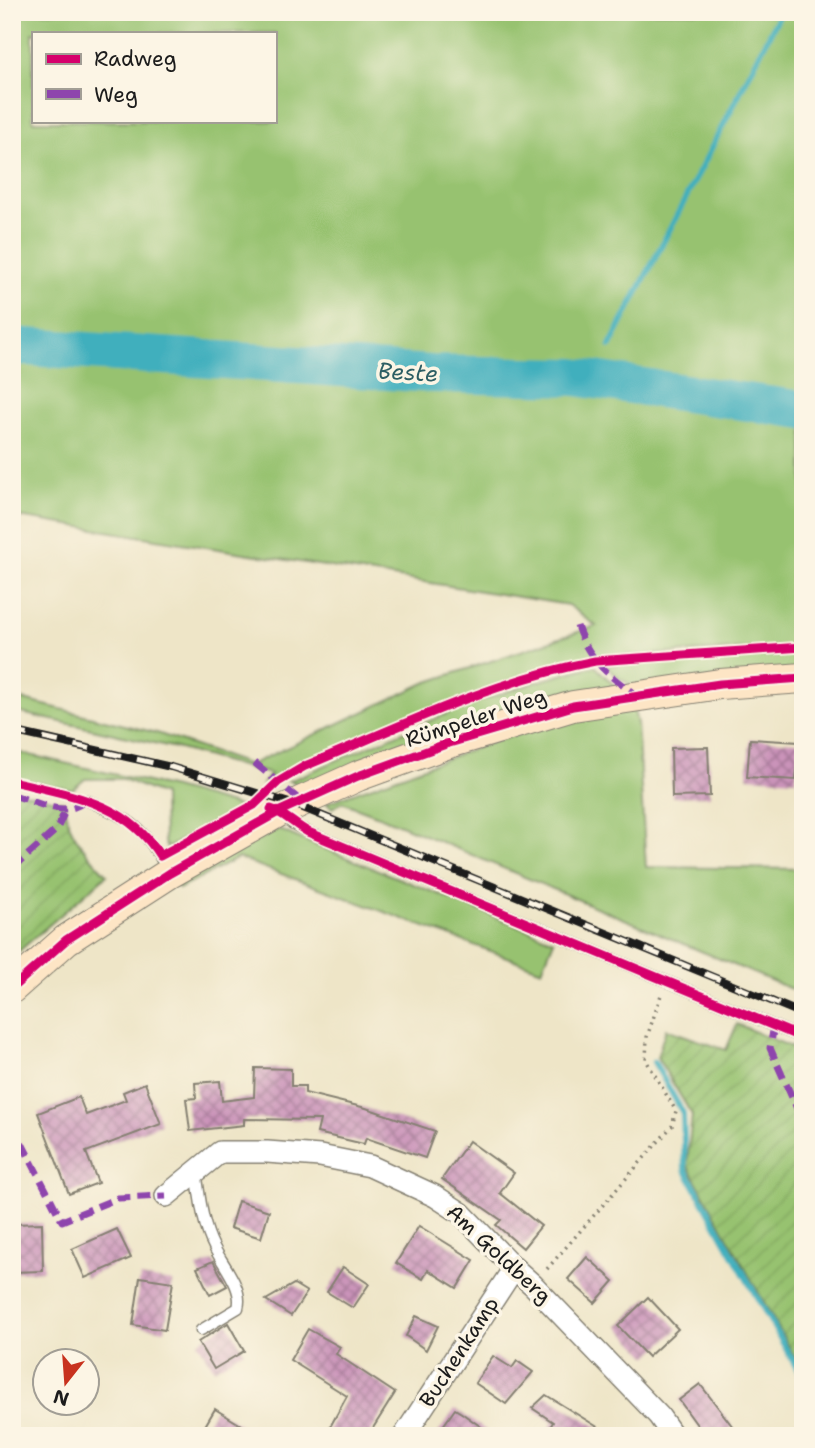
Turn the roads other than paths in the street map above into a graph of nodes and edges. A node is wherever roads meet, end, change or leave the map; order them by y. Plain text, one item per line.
1 (803, 678) edge
2 (86, 800) dead end
3 (279, 811) junction
4 (170, 873) junction
5 (12, 988) edge
6 (803, 1038) edge
7 (196, 1171) junction
8 (166, 1196) dead end
9 (514, 1268) junction
10 (201, 1330) dead end
11 (411, 1433) edge
12 (673, 1436) edge

1 - 3 street, Rümpeler Weg
2 - 4 lane
3 - 4 street, Rümpeler Weg
3 - 6 lane
4 - 5 street, Rümpeler Weg
7 - 8 street, Am Goldberg
7 - 9 street, Am Goldberg
7 - 10 lane
9 - 11 street, Buchenkamp
9 - 12 street, Am Goldberg

